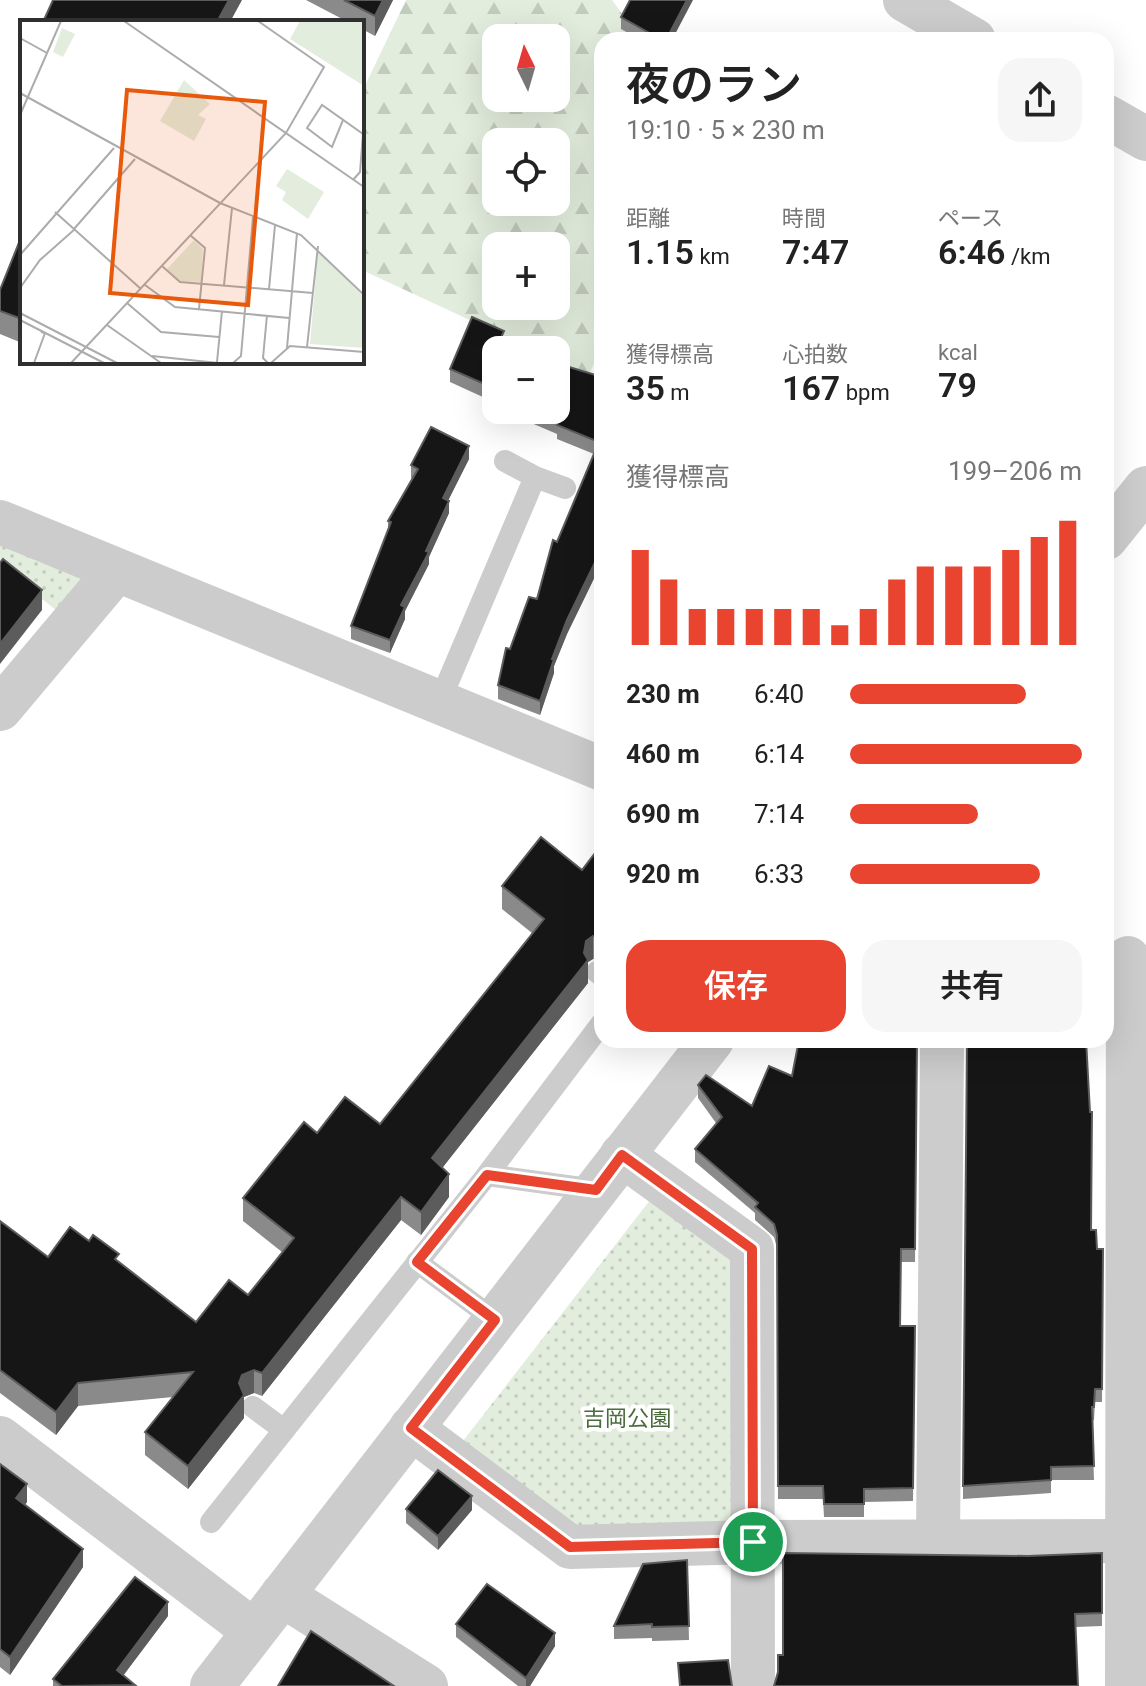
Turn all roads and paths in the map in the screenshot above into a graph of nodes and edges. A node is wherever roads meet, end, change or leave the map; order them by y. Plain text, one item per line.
1 (905, 0) edge
2 (960, 32) edge
3 (1114, 121) edge
4 (1146, 139) edge
5 (505, 461) dead end
6 (535, 477) junction
7 (565, 488) dead end
8 (1146, 488) edge
9 (0, 522) edge
10 (1114, 528) edge
11 (116, 571) junction
12 (439, 703) junction
13 (0, 709) edge
14 (594, 766) edge
15 (1127, 958) edge
16 (594, 1034) edge
17 (706, 1048) edge
18 (942, 1048) edge
19 (622, 1155) junction
20 (487, 1175) junction
21 (596, 1190) junction
22 (417, 1262) junction
23 (495, 1320) junction
24 (253, 1407) dead end
25 (411, 1428) junction
26 (284, 1430) junction
27 (0, 1438) edge
28 (211, 1522) dead end
29 (938, 1541) junction
30 (1136, 1541) edge
31 (753, 1542) junction
32 (282, 1595) junction
33 (254, 1631) junction
34 (212, 1686) edge
35 (426, 1686) edge
36 (753, 1686) edge
37 (1127, 1686) edge

1 - 2 street
3 - 4 street
5 - 6 lane
6 - 7 lane
6 - 12 lane
8 - 10 street
9 - 11 street
11 - 12 street
11 - 13 street
12 - 14 street
15 - 30 street
16 - 20 lane
17 - 19 street
18 - 29 street
19 - 21 street
19 - 31 street
20 - 21 lane
20 - 22 lane
21 - 23 street
22 - 23 lane
22 - 26 lane
23 - 25 street
24 - 26 lane
25 - 31 street
25 - 32 street
26 - 28 lane
27 - 33 street
29 - 30 street
29 - 31 street
30 - 37 street
31 - 36 street
32 - 33 street
32 - 35 street
33 - 34 street

